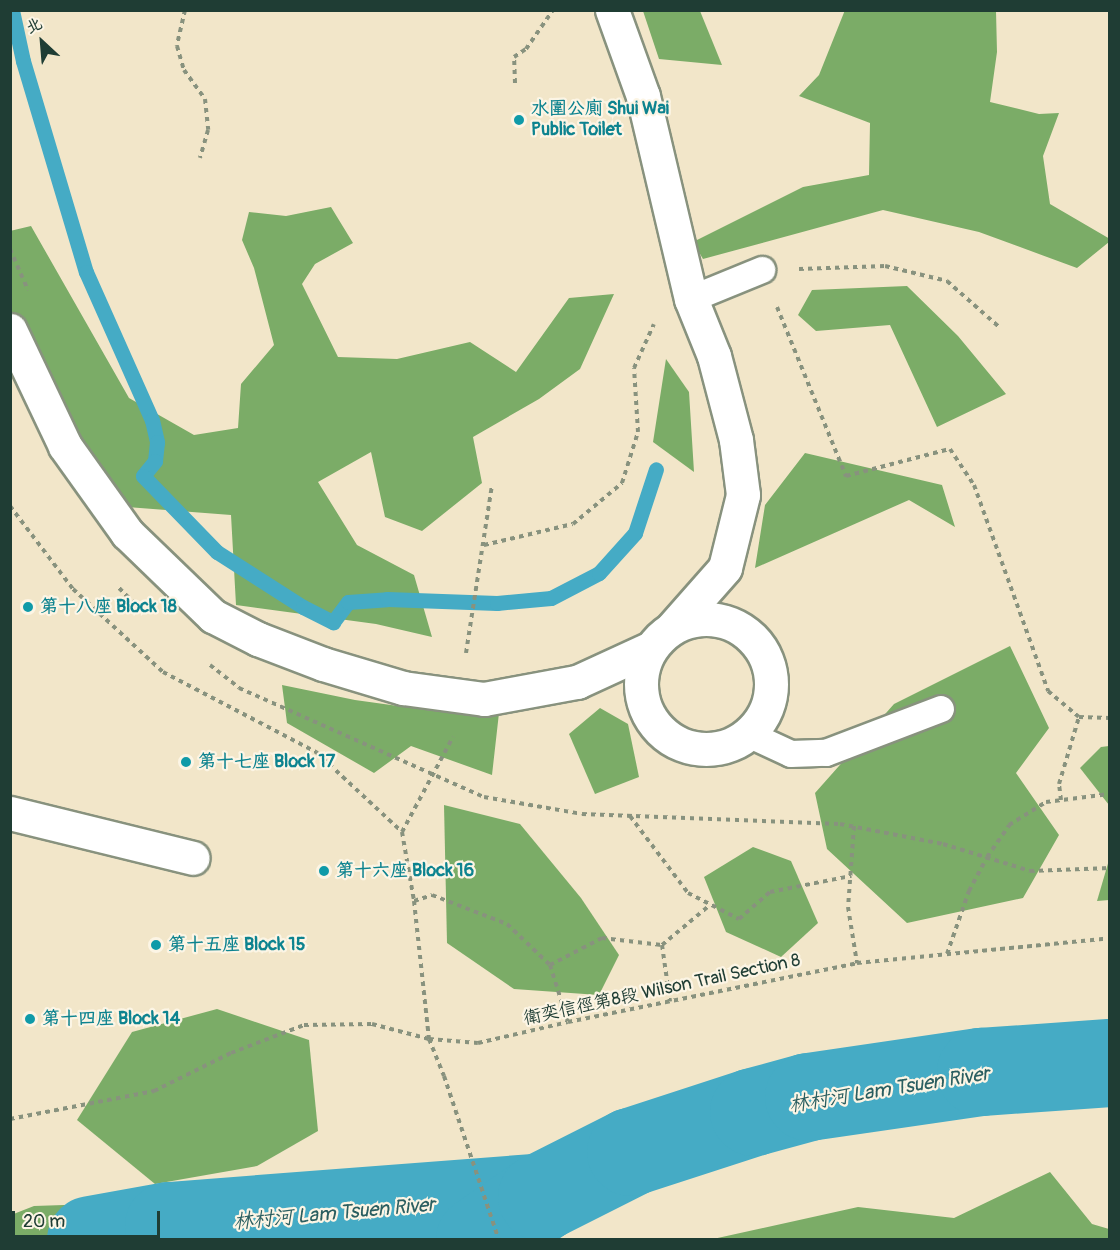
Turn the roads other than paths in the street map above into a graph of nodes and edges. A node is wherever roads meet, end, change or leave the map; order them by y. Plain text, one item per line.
1 (612, 10) edge
2 (762, 270) road end
3 (691, 299) junction
4 (10, 330) edge
5 (673, 627) junction
6 (649, 650) junction
7 (941, 709) dead end
8 (748, 734) junction
9 (10, 813) edge
10 (193, 858) dead end

1 - 3 street
2 - 3 lane
3 - 5 street
4 - 6 street
5 - 6 street
5 - 8 street
6 - 8 street
7 - 8 lane
9 - 10 street

